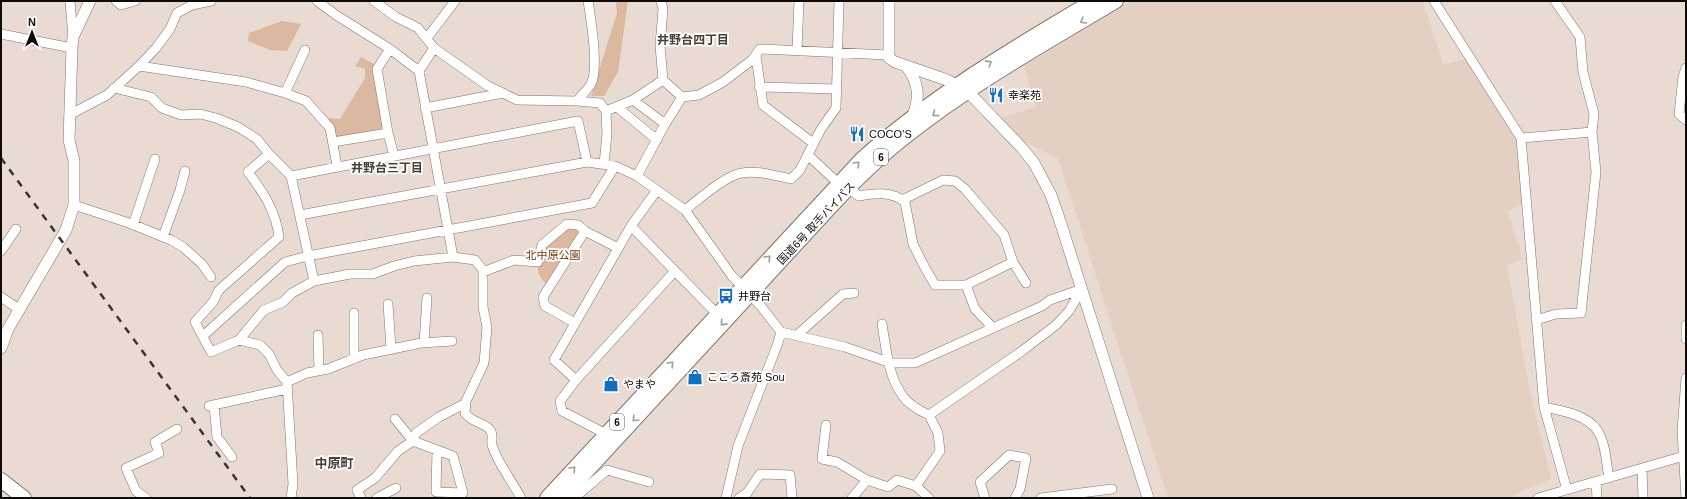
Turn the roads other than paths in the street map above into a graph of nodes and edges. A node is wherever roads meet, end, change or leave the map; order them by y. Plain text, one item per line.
1 (70, 1) edge
2 (90, 1) edge
3 (116, 1) edge
4 (135, 1) edge
5 (212, 1) edge
6 (317, 1) edge
7 (374, 1) edge
8 (455, 1) edge
9 (588, 1) edge
10 (661, 1) edge
11 (799, 1) edge
12 (839, 1) edge
13 (889, 1) edge
14 (1093, 1) edge
15 (1116, 1) edge
16 (1434, 1) edge
17 (1555, 1) edge
18 (1, 34) edge
19 (427, 38) junction
20 (73, 42) junction
21 (434, 48) junction
22 (390, 49) junction
23 (305, 50) dead end
24 (797, 50) junction
25 (837, 52) junction
26 (888, 55) junction
27 (756, 56) junction
28 (139, 66) junction
29 (906, 66) junction
30 (1686, 68) edge
31 (419, 71) junction
32 (663, 80) junction
33 (759, 87) junction
34 (114, 88) junction
35 (962, 88) junction
36 (837, 89) junction
37 (285, 93) junction
38 (503, 93) junction
39 (682, 97) junction
40 (633, 100) junction
41 (577, 101) junction
42 (617, 107) junction
43 (425, 108) junction
44 (606, 111) junction
45 (69, 115) junction
46 (913, 116) junction
47 (1686, 120) edge
48 (665, 124) junction
49 (1592, 132) junction
50 (388, 133) junction
51 (1521, 138) junction
52 (657, 140) junction
53 (333, 142) junction
54 (813, 143) junction
55 (432, 149) junction
56 (269, 154) junction
57 (808, 155) junction
58 (394, 156) junction
59 (155, 159) dead end
60 (587, 162) junction
61 (604, 164) junction
62 (337, 166) junction
63 (615, 166) junction
64 (185, 171) dead end
65 (292, 176) junction
66 (637, 176) junction
67 (843, 186) junction
68 (440, 190) junction
69 (657, 190) junction
70 (902, 200) junction
71 (74, 204) junction
72 (685, 210) junction
73 (300, 215) junction
74 (133, 225) junction
75 (631, 226) junction
76 (16, 229) dead end
77 (448, 230) junction
78 (585, 231) junction
79 (162, 237) junction
80 (618, 248) junction
81 (1, 251) edge
82 (308, 256) junction
83 (453, 257) junction
84 (1013, 262) junction
85 (483, 272) junction
86 (674, 272) junction
87 (211, 277) dead end
88 (314, 281) junction
89 (1026, 283) dead end
90 (966, 285) junction
91 (1082, 289) junction
92 (746, 290) junction
93 (854, 293) dead end
94 (1, 297) edge
95 (427, 298) dead end
96 (388, 304) dead end
97 (20, 310) junction
98 (354, 313) dead end
99 (717, 314) junction
100 (1536, 320) junction
101 (575, 323) junction
102 (882, 324) dead end
103 (1686, 325) edge
104 (994, 328) junction
105 (4, 329) edge
106 (781, 332) junction
107 (318, 335) dead end
108 (797, 335) junction
109 (203, 336) junction
110 (1686, 339) edge
111 (239, 340) junction
112 (452, 341) dead end
113 (424, 343) junction
114 (1, 348) edge
115 (391, 348) junction
116 (354, 359) junction
117 (888, 362) junction
118 (319, 370) junction
119 (1686, 378) edge
120 (576, 380) junction
121 (287, 386) junction
122 (466, 403) junction
123 (1544, 407) junction
124 (929, 415) junction
125 (395, 419) dead end
126 (826, 424) dead end
127 (177, 429) dead end
128 (606, 434) junction
129 (413, 441) junction
130 (437, 450) junction
131 (1685, 455) edge
132 (232, 457) dead end
133 (1642, 469) junction
134 (1609, 478) junction
135 (1, 480) edge
136 (868, 480) junction
137 (649, 482) dead end
138 (1596, 482) junction
139 (916, 486) junction
140 (396, 488) dead end
141 (1112, 489) dead end
142 (1567, 490) junction
143 (1556, 496) edge
144 (568, 497) edge
145 (24, 498) edge
146 (146, 498) edge
147 (291, 498) edge
148 (360, 498) edge
149 (377, 498) edge
150 (521, 498) edge
151 (547, 498) edge
152 (726, 498) edge
153 (739, 498) edge
154 (792, 498) edge
155 (852, 498) edge
156 (929, 498) edge
157 (985, 498) edge
158 (1015, 498) edge
159 (1041, 498) edge
160 (1148, 498) edge
161 (1538, 498) edge
162 (1597, 498) edge
163 (1643, 498) edge
164 (1686, 498) edge

1 - 20 street
2 - 20 street
3 - 4 street
5 - 28 street
6 - 22 street
7 - 19 street
8 - 19 street
9 - 41 street
10 - 32 street
11 - 24 street
12 - 25 street
13 - 26 street
35 -> 14 highway, 国道6号 取手バイパス / 6
15 -> 35 highway, 国道6号 取手バイパス / 6
16 - 51 street
17 - 49 street
18 - 20 street
19 - 21 street
20 - 45 street
21 - 31 street
21 - 38 street
22 - 31 street
22 - 50 street
23 - 37 street
24 - 25 street
24 - 27 street
25 - 26 street
25 - 36 street
26 - 29 street
27 - 33 street
27 - 39 street
28 - 34 street
28 - 37 street
29 - 35 street
29 - 46 street
30 - 47 street
31 - 43 street
32 - 39 street
32 - 40 street
33 - 36 street
33 - 54 street
34 - 45 street
34 - 56 street
35 - 46 highway, 国道6号 取手バイパス / 6
35 -> 67 highway, 国道6号 取手バイパス / 6
35 - 91 street
36 - 54 street
37 - 53 street
38 - 41 street
38 - 43 street
39 - 48 street
40 - 42 street
40 - 48 street
41 - 44 street
42 - 44 street
42 - 52 street
43 - 55 street
44 - 61 street
45 - 71 street
67 -> 46 highway, 国道6号 取手バイパス / 6
48 - 52 street
49 - 51 street
49 - 100 street
50 - 53 street
50 - 58 street
51 - 100 street
52 - 66 street
53 - 62 street
54 - 57 street
55 - 58 street
55 - 60 street
55 - 68 street
56 - 65 street
56 - 109 street
57 - 67 street
57 - 72 street
58 - 62 street
59 - 74 street
60 - 61 street
60 - 68 street
61 - 63 street
62 - 65 street
63 - 66 street
63 - 77 street
64 - 79 street
65 - 73 street
66 - 69 street
67 - 70 street
67 - 92 highway, 国道6号 取手バイパス / 6
68 - 73 street
68 - 77 street
69 - 72 street
69 - 75 street
70 - 84 street
70 - 90 street
71 - 74 street
71 - 97 street
72 - 92 street
73 - 82 street
74 - 79 street
75 - 80 street
75 - 86 street
76 - 81 street
77 - 82 street
77 - 83 street
78 - 80 street
78 - 85 street
78 - 101 street
79 - 87 street
80 - 101 street
82 - 88 street
82 - 109 street
83 - 85 street
83 - 88 street
84 - 89 street
84 - 90 street
85 - 122 street
86 - 99 street
86 - 120 street
88 - 111 street
90 - 104 street
91 - 104 street
91 - 124 street
91 - 160 street
92 - 99 highway, 国道6号 取手バイパス / 6
92 - 106 street
92 -> 144 highway, 国道6号 取手バイパス / 6
93 - 108 street
94 - 97 street
95 - 113 street
96 - 115 street
97 - 105 street
98 - 116 street
128 -> 99 highway, 国道6号 取手バイパス / 6
100 - 123 street
101 - 120 street
102 - 117 street
103 - 110 street
104 - 117 street
105 - 114 street
106 - 108 street
106 - 152 street
107 - 118 street
108 - 117 street
109 - 111 street
111 - 121 street
112 - 113 street
113 - 115 street
115 - 116 street
116 - 118 street
117 - 124 street
118 - 121 street
119 - 131 street
120 - 128 street
121 - 132 street
121 - 147 street
122 - 129 street
122 - 150 street
123 - 134 street
123 - 142 street
124 - 139 street
125 - 129 street
126 - 136 street
127 - 146 street
151 -> 128 highway, 国道6号 取手バイパス / 6
129 - 130 street
129 - 148 street
130 - 130 street
131 - 133 street
131 - 164 street
133 - 134 street
133 - 163 street
134 - 138 street
135 - 145 highway
136 - 139 street
136 - 155 street
137 - 144 street
138 - 142 street
138 - 162 street
139 - 156 street
140 - 149 street
141 - 159 street
142 - 143 street
143 - 161 street
153 - 154 street
157 - 158 street

